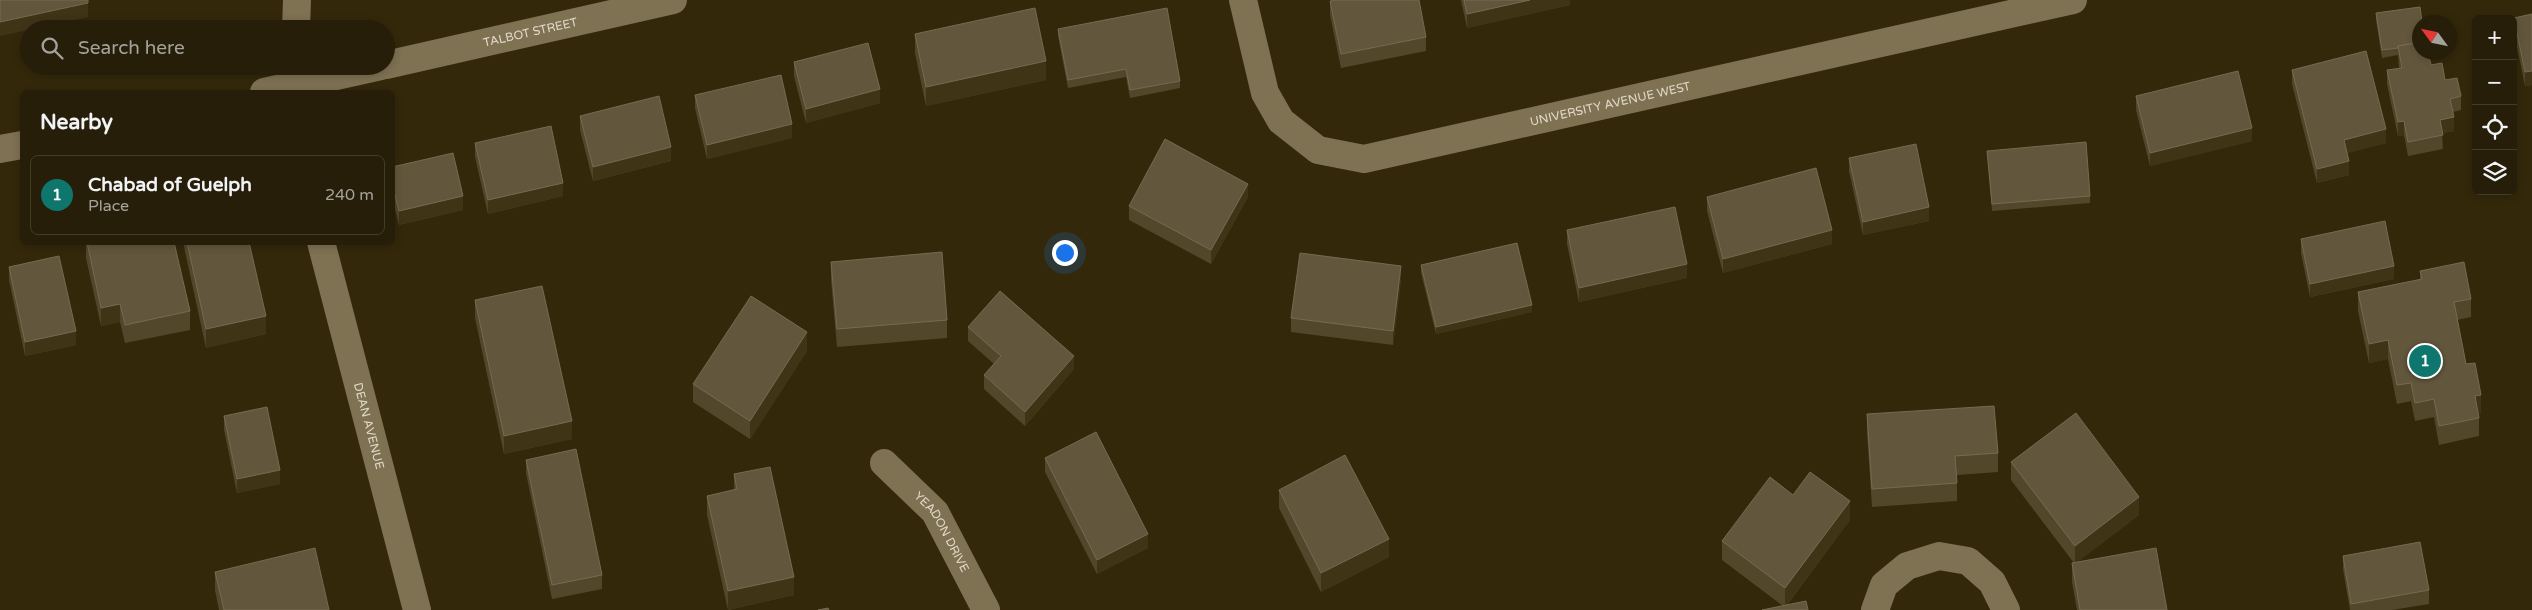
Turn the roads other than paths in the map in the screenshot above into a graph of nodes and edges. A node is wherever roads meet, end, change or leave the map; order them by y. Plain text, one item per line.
1 (297, 0) edge
2 (673, 0) edge
3 (1243, 0) edge
4 (2073, 0) edge
5 (296, 20) edge
6 (395, 63) edge
7 (332, 75) edge
8 (294, 82) edge
9 (270, 90) edge
10 (20, 145) edge
11 (0, 150) edge
12 (321, 245) edge
13 (884, 464) dead end
14 (417, 610) edge
15 (986, 610) edge
16 (1875, 610) edge
17 (2006, 610) edge

1 - 5 street
2 - 6 street, TALBOT STREET
3 - 4 street, UNIVERSITY AVENUE WEST
7 - 8 street
8 - 9 street
10 - 11 street
12 - 14 street, DEAN AVENUE
13 - 15 street, YEADON DRIVE
16 - 17 street

